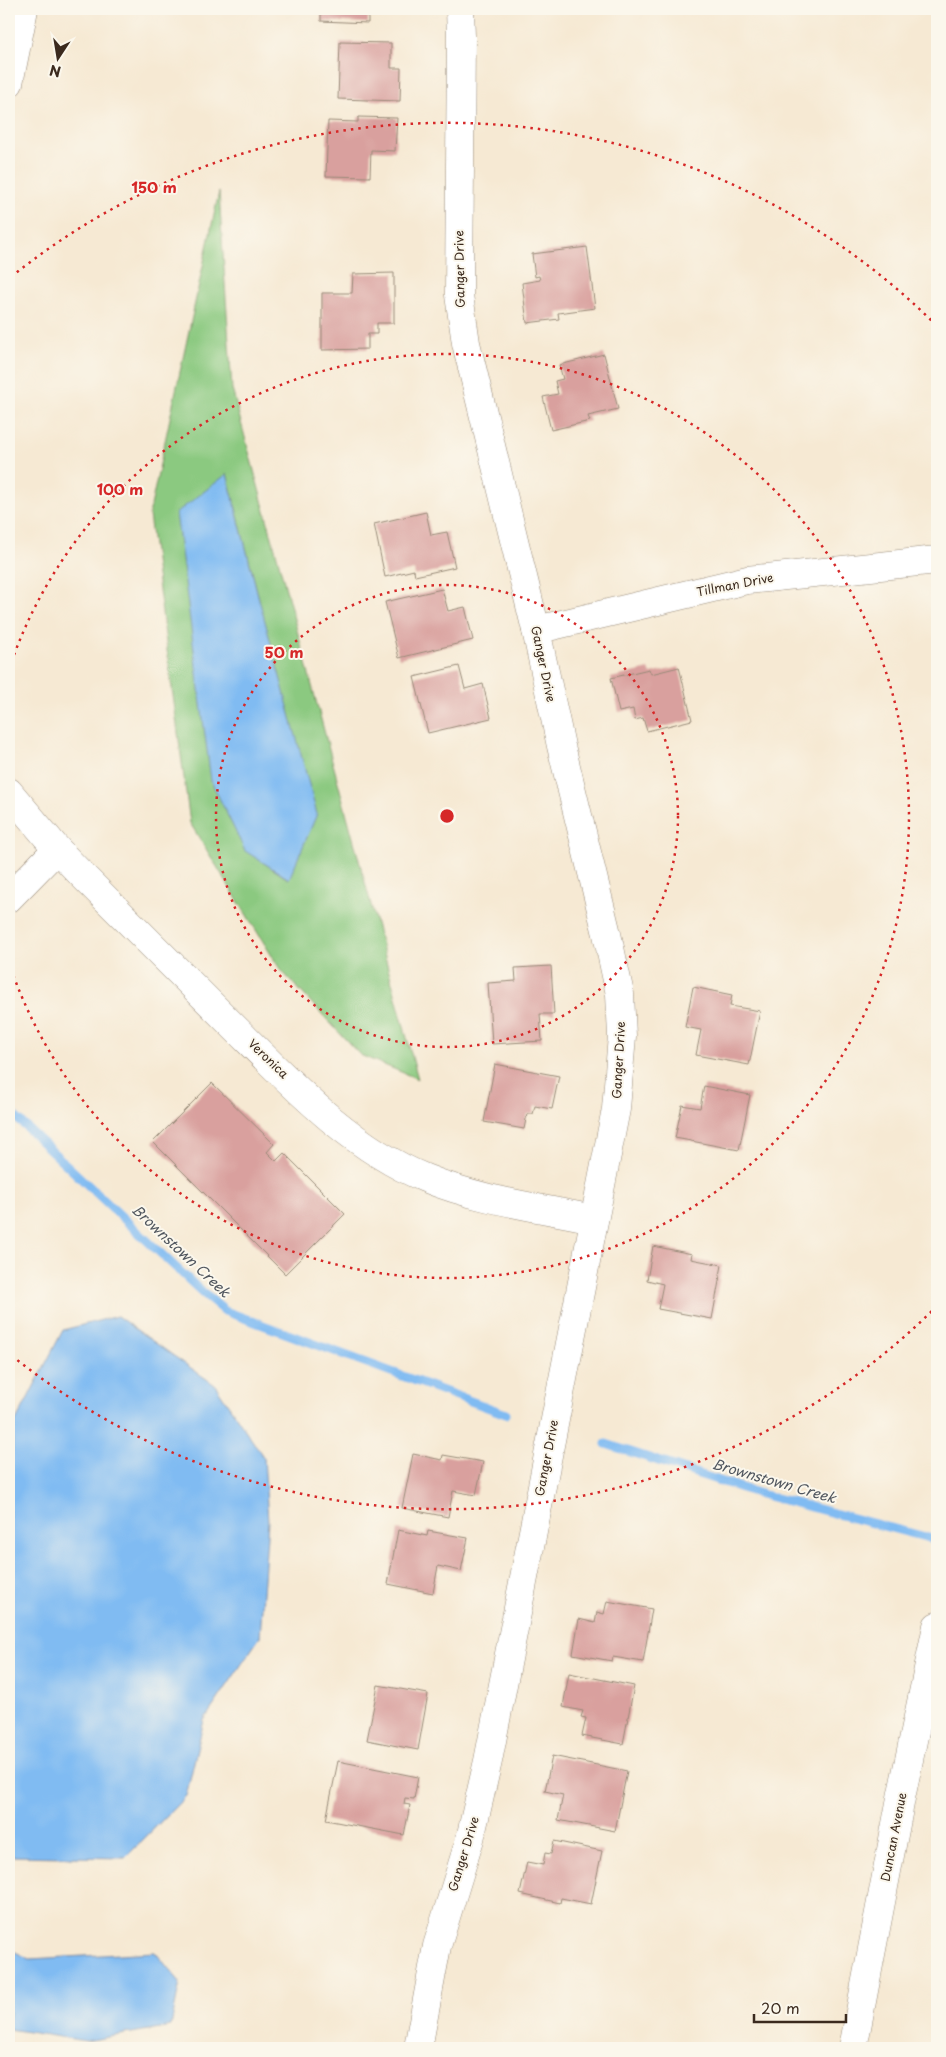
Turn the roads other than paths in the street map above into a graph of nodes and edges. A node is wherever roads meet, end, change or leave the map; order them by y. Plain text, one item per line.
1 (24, 9) edge
2 (460, 9) edge
3 (9, 83) edge
4 (937, 560) edge
5 (536, 630) junction
6 (9, 792) edge
7 (57, 849) junction
8 (9, 898) edge
9 (594, 1219) junction
10 (937, 1626) edge
11 (418, 2048) edge
12 (853, 2048) edge

1 - 3 street
2 - 5 street, Ganger Drive
4 - 5 street, Tillman Drive
5 - 9 street, Ganger Drive
6 - 7 street, Veronica
7 - 8 street
7 - 9 street, Veronica
9 - 11 street, Ganger Drive
10 - 12 street, Duncan Avenue

